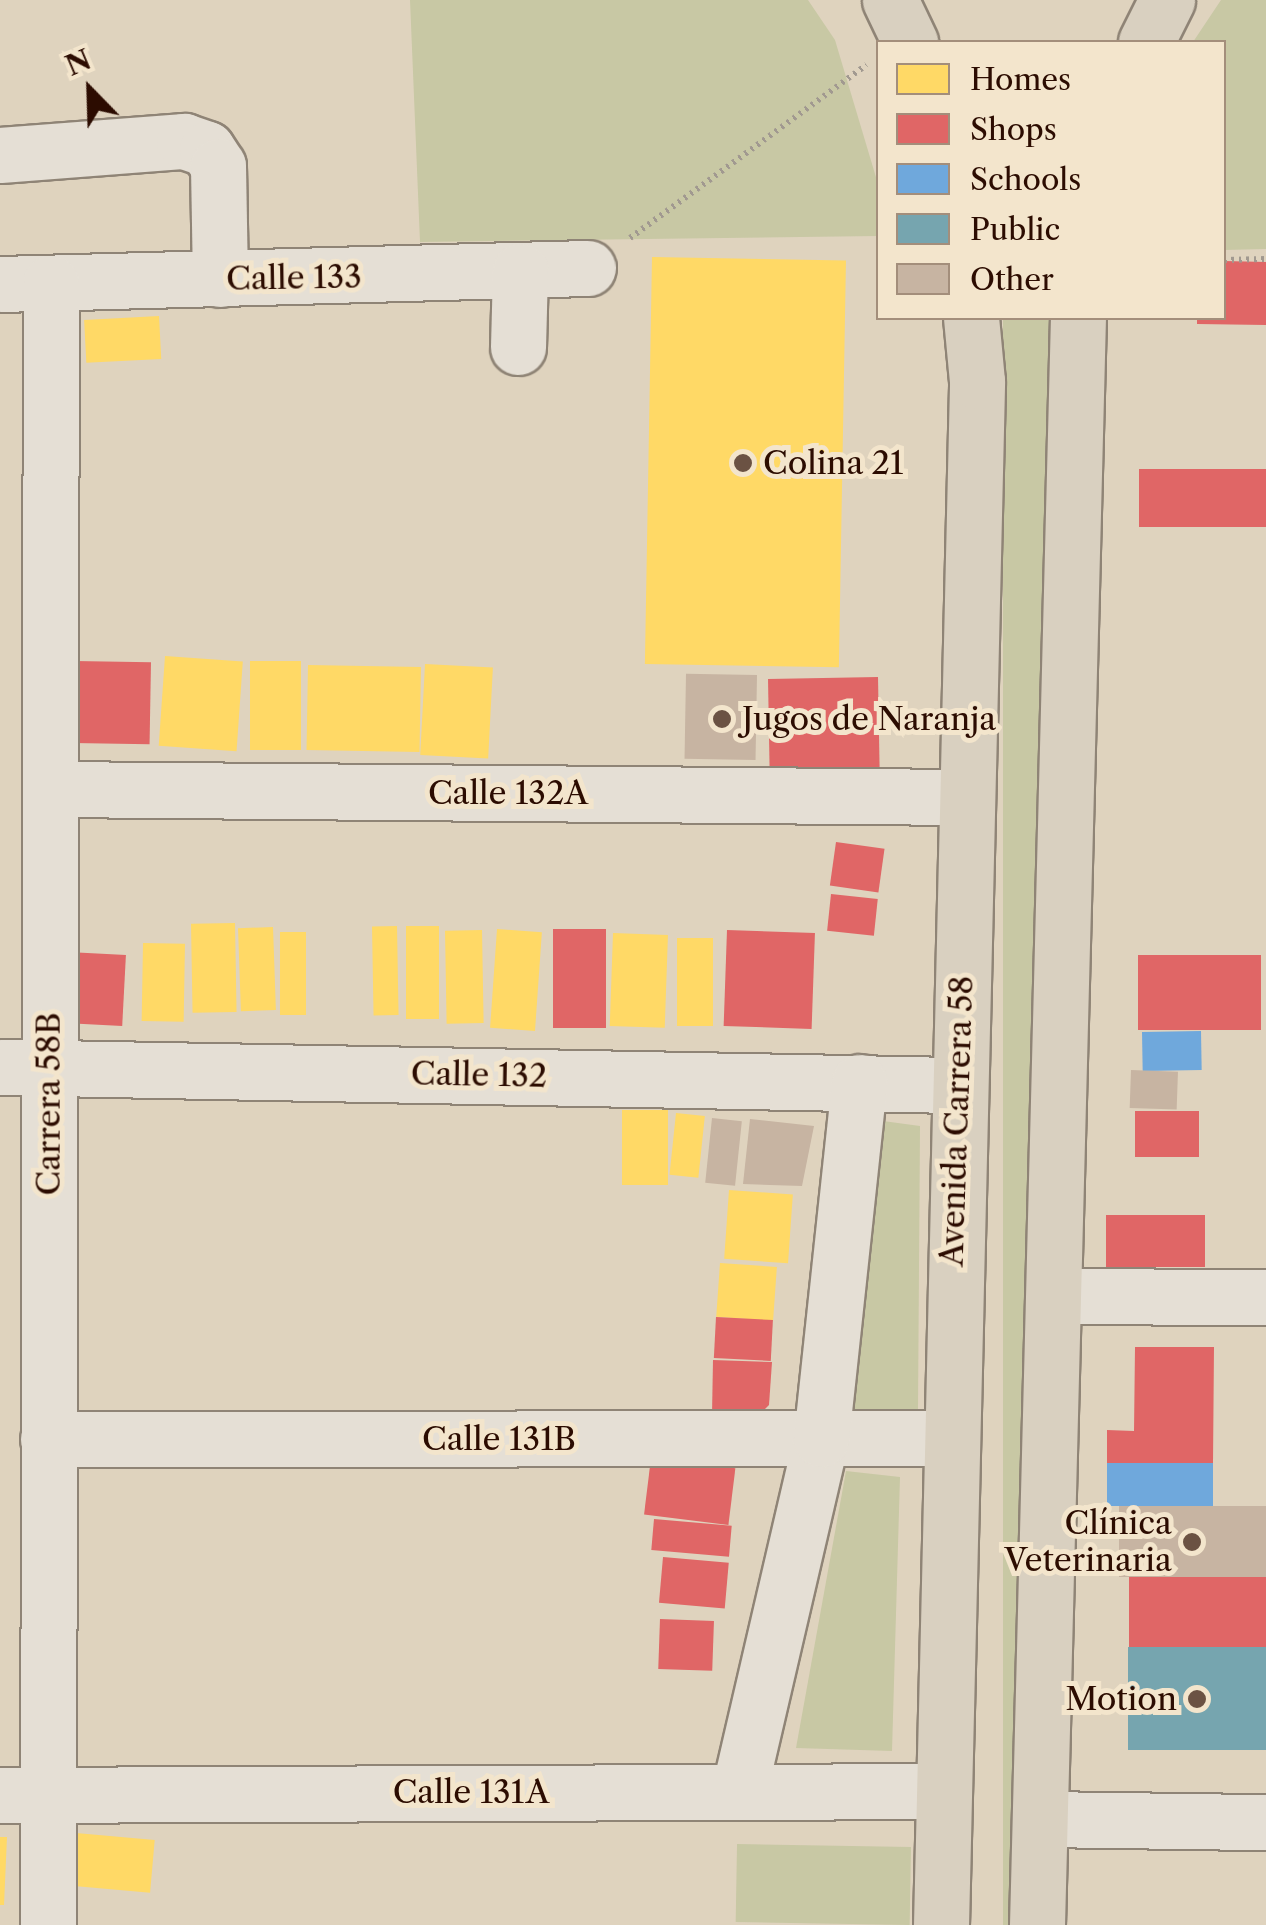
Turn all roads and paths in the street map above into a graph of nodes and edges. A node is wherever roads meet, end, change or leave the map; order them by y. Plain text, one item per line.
1 (890, 0) edge
2 (1167, 0) edge
3 (891, 40) edge
4 (1147, 40) edge
5 (876, 63) edge
6 (0, 156) edge
7 (1266, 259) edge
8 (1226, 260) edge
9 (588, 268) joint
10 (520, 271) junction
11 (220, 279) junction
12 (25, 283) edge
13 (971, 320) edge
14 (1078, 320) edge
15 (518, 347) dead end
16 (50, 789) junction
17 (966, 797) junction
18 (24, 1067) edge
19 (860, 1082) junction
20 (958, 1084) junction
21 (1056, 1296) junction
22 (1266, 1297) edge
23 (949, 1438) junction
24 (48, 1439) junction
25 (821, 1439) junction
26 (739, 1791) junction
27 (943, 1791) junction
28 (24, 1795) edge
29 (1041, 1819) junction
30 (1266, 1822) edge
31 (48, 1925) edge
32 (941, 1925) edge
33 (1038, 1925) edge

1 - 3 main road
2 - 4 main road
5 - 9 path
6 - 11 street
7 - 8 path
9 - 10 street, Calle 133
10 - 11 street, Calle 133
10 - 15 street
11 - 12 street, Calle 133
12 - 16 street, Carrera 58B
13 - 17 main road, Avenida Carrera 58
14 - 21 main road
16 - 17 street, Calle 132A
16 - 18 street, Carrera 58B
17 - 20 main road, Avenida Carrera 58
18 - 19 street, Calle 132
18 - 24 street, Carrera 58B
19 - 20 street, Calle 132
19 - 25 street
20 - 23 main road, Avenida Carrera 58
21 - 22 street
21 - 29 main road
23 - 25 street, Calle 131B
23 - 27 main road, Avenida Carrera 58
24 - 25 street, Calle 131B
24 - 28 street, Carrera 58B
25 - 26 street
26 - 27 street, Calle 131A
26 - 28 street, Calle 131A
27 - 32 main road, Avenida Carrera 58
28 - 31 street, Carrera 58B
29 - 30 street
29 - 33 main road

